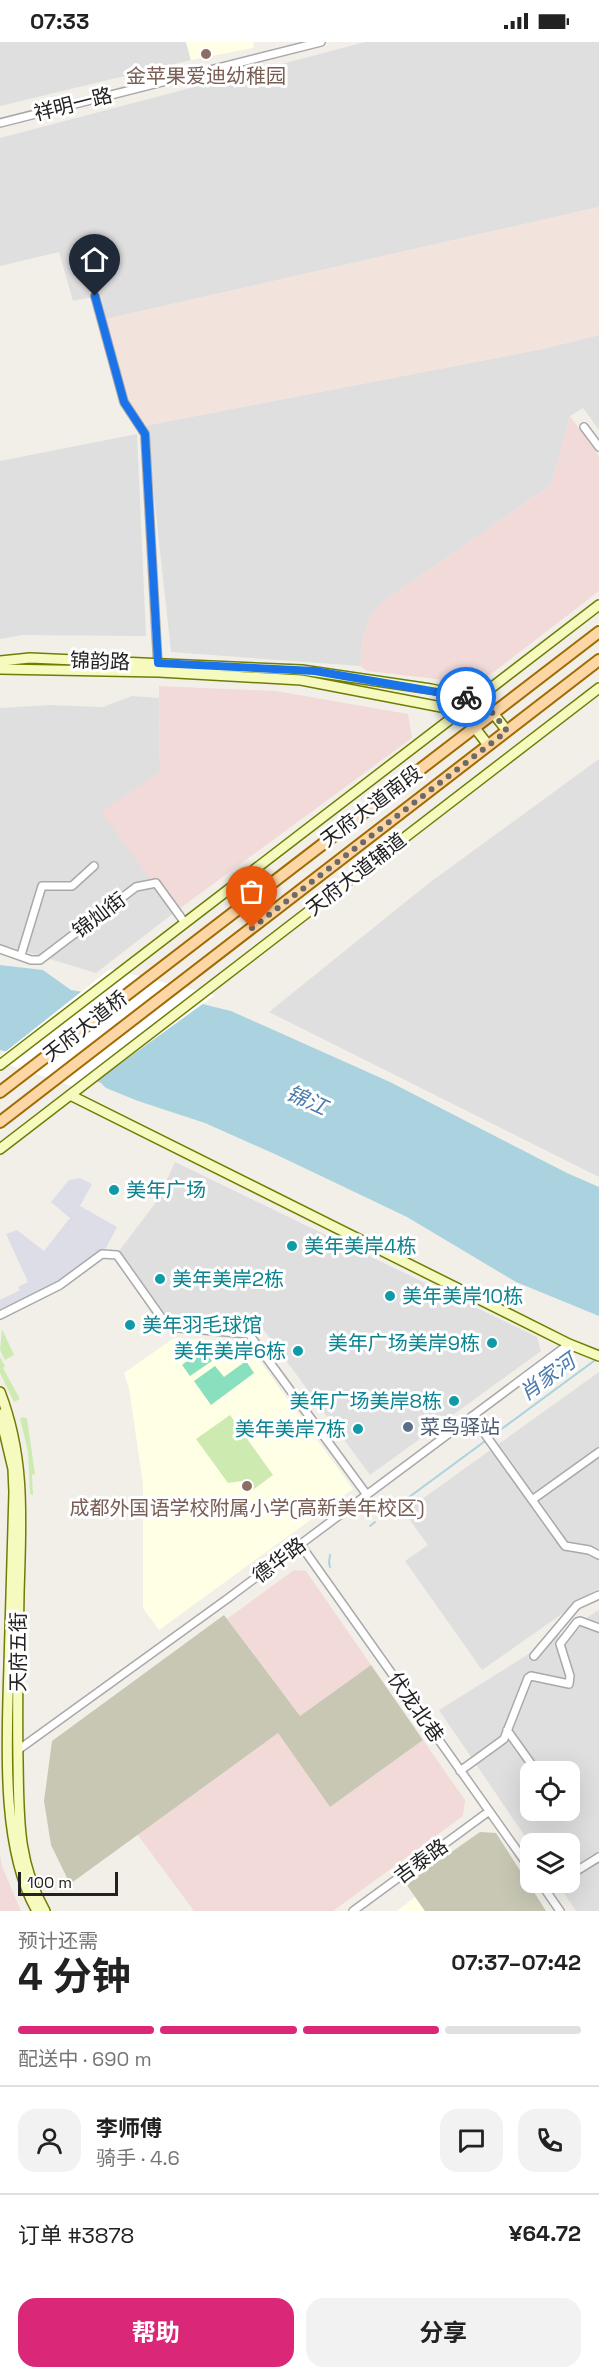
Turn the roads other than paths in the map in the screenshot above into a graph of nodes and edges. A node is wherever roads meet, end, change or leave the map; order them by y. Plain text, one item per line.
1 (282, 42) edge
2 (321, 42) edge
3 (288, 51) junction
4 (0, 123) edge
5 (95, 296) dead end
6 (584, 427) dead end
7 (599, 447) edge
8 (599, 605) edge
9 (599, 632) edge
10 (599, 660) edge
11 (0, 661) edge
12 (158, 668) junction
13 (0, 669) edge
14 (599, 688) edge
15 (477, 699) junction
16 (462, 711) junction
17 (493, 713) junction
18 (474, 727) junction
19 (507, 731) junction
20 (488, 745) junction
21 (94, 866) dead end
22 (185, 923) junction
23 (0, 949) edge
24 (21, 955) junction
25 (143, 981) joint
26 (3, 1063) edge
27 (0, 1092) edge
28 (70, 1095) junction
29 (0, 1122) edge
30 (0, 1149) edge
31 (0, 1315) edge
32 (569, 1344) junction
33 (597, 1355) edge
34 (0, 1392) edge
35 (0, 1414) edge
36 (472, 1416) junction
37 (599, 1452) edge
38 (367, 1494) junction
39 (532, 1500) junction
40 (300, 1545) junction
41 (599, 1555) edge
42 (599, 1595) edge
43 (599, 1628) edge
44 (534, 1656) dead end
45 (507, 1730) junction
46 (513, 1738) junction
47 (504, 1739) junction
48 (18, 1750) junction
49 (529, 1761) edge
50 (460, 1771) junction
51 (488, 1812) junction
52 (520, 1855) edge
53 (599, 1857) edge
54 (580, 1869) edge
55 (547, 1893) edge
56 (37, 1911) edge
57 (45, 1911) edge
58 (353, 1911) edge
59 (560, 1911) edge

1 - 3 street
2 - 3 street, 祥明一路
3 - 4 street, 祥明一路
5 - 12 street
6 - 7 street
8 - 15 street
9 - 17 main road, 天府大道南段
10 - 19 main road, 天府大道南段
11 - 12 street, 锦韵路
12 - 13 street, 锦韵路
12 - 15 street, 锦韵路
12 - 16 street, 锦韵路
14 - 28 street, 天府大道辅道
15 - 16 street
15 - 17 street
16 - 18 street
16 - 22 street
17 - 18 main road, 天府大道南段
17 - 19 street
18 - 20 street
18 - 25 main road, 天府大道南段
19 - 20 main road, 天府大道南段
20 - 29 main road, 天府大道南段
21 - 24 street
22 - 24 street, 锦灿街
22 - 26 street
23 - 24 street, 锦灿街
25 - 27 main road, 天府大道桥
28 - 30 street, 天府大道辅道
28 - 32 street
31 - 38 street
32 - 33 street
32 - 36 street, 德华路
34 - 48 street, 天府五街
35 - 56 street, 天府五街
36 - 38 street, 德华路
36 - 39 street
37 - 39 street
38 - 40 street, 德华路
39 - 41 street
40 - 48 street, 德华路
40 - 50 street, 伏龙北巷
42 - 44 street
43 - 45 street
45 - 46 street
45 - 47 street
46 - 47 street
46 - 49 street
47 - 50 street
48 - 57 street, 天府五街
50 - 51 street, 伏龙北巷
51 - 52 street, 伏龙北巷
51 - 58 street, 吉泰路
53 - 54 street
55 - 59 street

